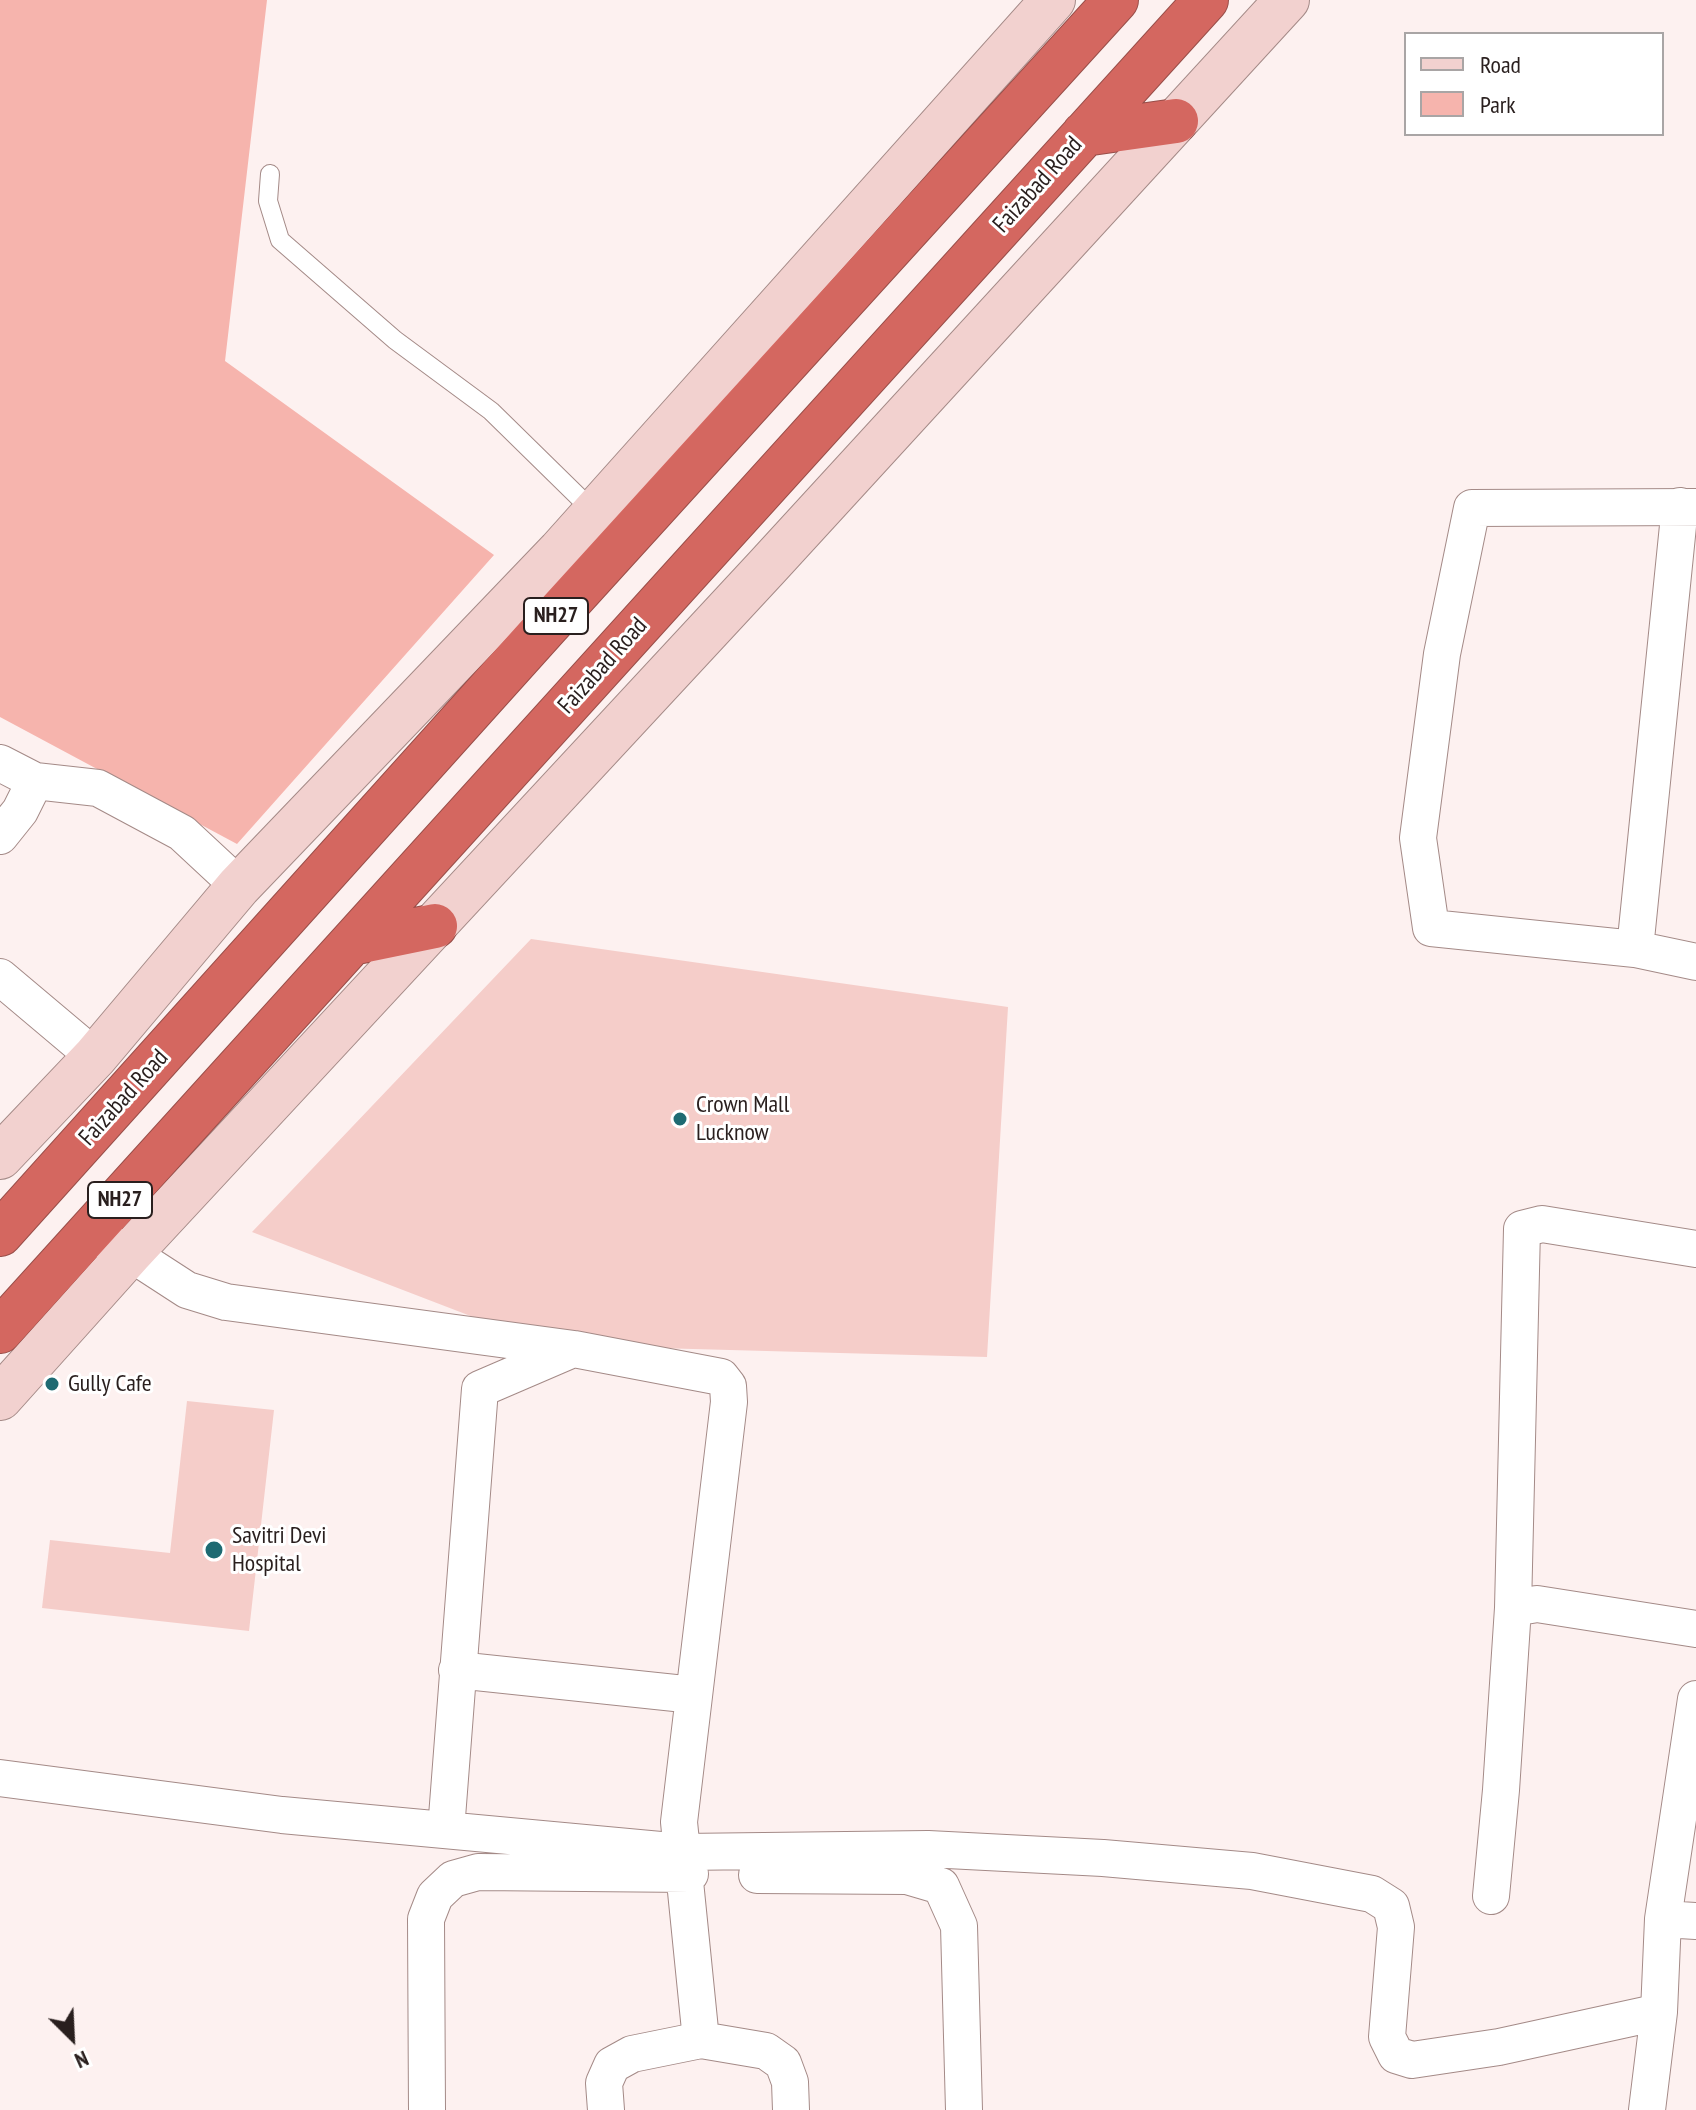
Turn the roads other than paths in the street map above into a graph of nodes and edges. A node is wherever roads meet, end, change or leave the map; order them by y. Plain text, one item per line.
1 (1053, 0) edge
2 (1116, 0) edge
3 (1206, 0) edge
4 (1287, 0) edge
5 (1176, 121) junction
6 (1084, 134) junction
7 (270, 174) dead end
8 (1688, 506) edge
9 (594, 512) junction
10 (0, 763) edge
11 (35, 781) junction
12 (0, 836) edge
13 (239, 886) junction
14 (435, 926) junction
15 (352, 943) junction
16 (1635, 949) junction
17 (1696, 962) edge
18 (0, 977) edge
19 (95, 1057) junction
20 (5, 1142) edge
21 (0, 1234) edge
22 (89, 1234) junction
23 (1696, 1249) edge
24 (130, 1253) junction
25 (0, 1331) edge
26 (574, 1349) junction
27 (0, 1398) edge
28 (1513, 1608) junction
29 (1696, 1629) edge
30 (457, 1670) junction
31 (694, 1695) junction
32 (1696, 1699) edge
33 (0, 1778) edge
34 (446, 1830) junction
35 (683, 1863) junction
36 (1491, 1896) dead end
37 (1680, 1920) edge
38 (1659, 2012) junction
39 (701, 2040) junction
40 (427, 2110) edge
41 (606, 2110) edge
42 (791, 2110) edge
43 (964, 2110) edge
44 (1647, 2110) edge

1 - 9 street
2 - 21 highway, Faizabad Road / NH27
3 - 6 highway, Faizabad Road / NH27
4 - 5 street
5 - 6 highway
5 - 14 street
6 - 15 highway, Faizabad Road / NH27
7 - 9 lane
8 - 16 street
8 - 16 street
9 - 13 street
10 - 11 street
11 - 12 street
11 - 13 street
13 - 19 street
14 - 15 highway
14 - 24 street
15 - 22 highway, Faizabad Road / NH27
16 - 17 street
18 - 19 street
19 - 20 street
22 - 24 street
22 - 25 highway, Faizabad Road / NH27
23 - 28 street
24 - 26 street
24 - 27 street
26 - 30 street
26 - 31 street
28 - 29 street
28 - 36 street
30 - 31 street
30 - 34 street
31 - 35 street
32 - 37 street
33 - 34 street
34 - 35 street
35 - 38 street
35 - 39 street
35 - 40 street
35 - 43 street
37 - 38 street
38 - 44 street
39 - 41 street
39 - 42 street

